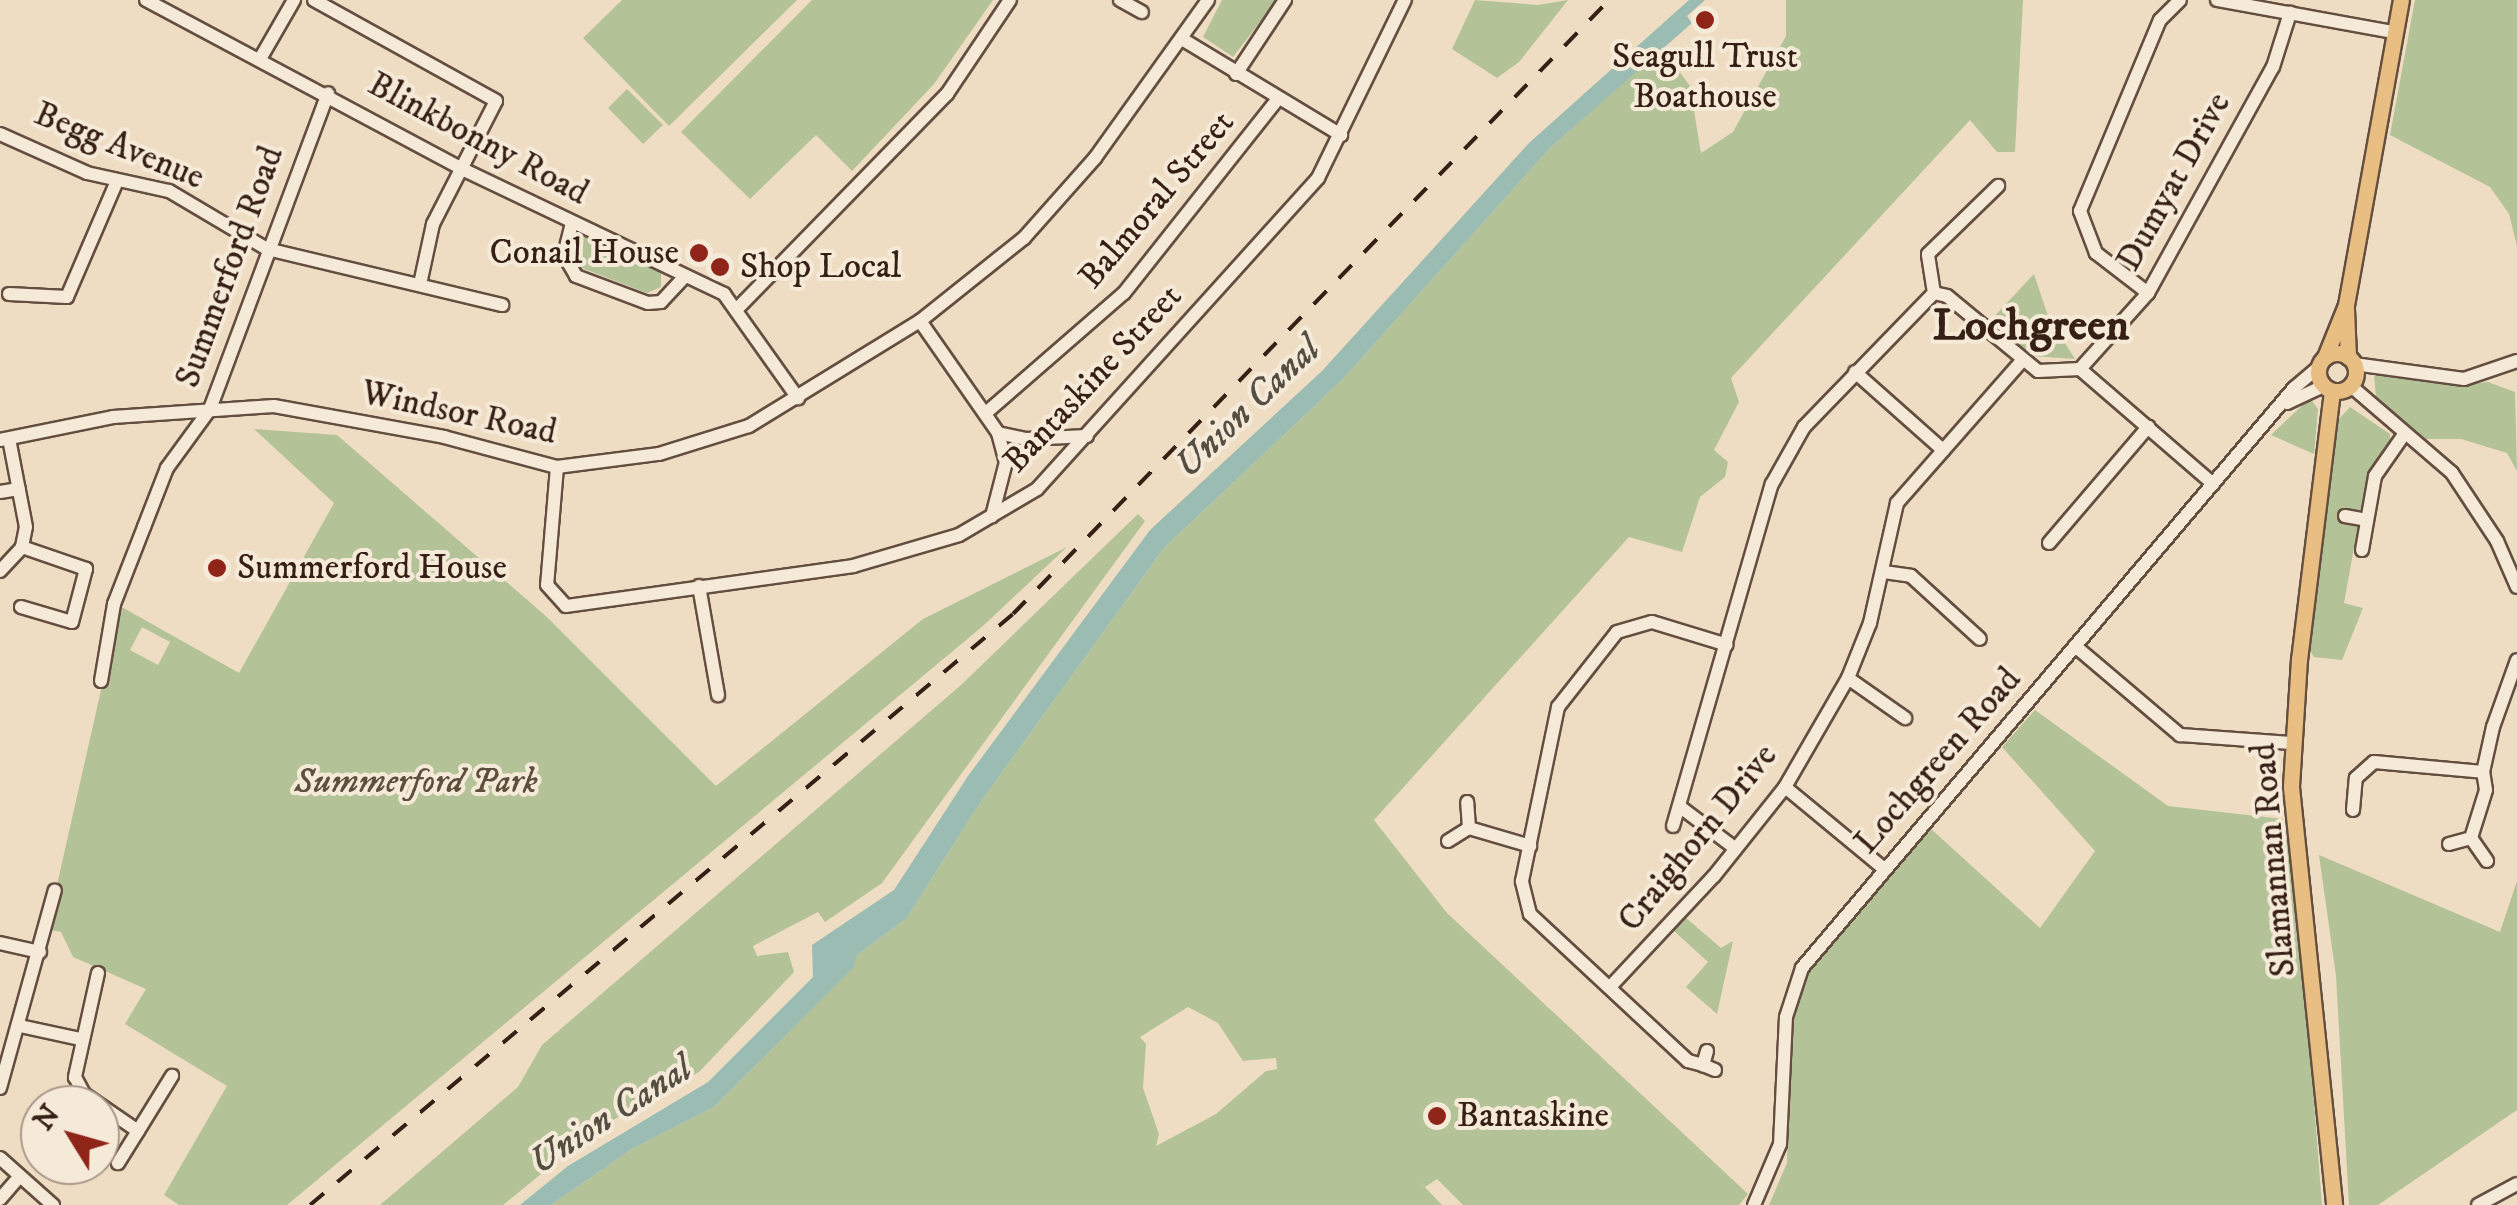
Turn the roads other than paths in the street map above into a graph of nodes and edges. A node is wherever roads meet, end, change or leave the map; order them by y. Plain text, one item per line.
1 (146, 0) edge
2 (294, 0) edge
3 (314, 0) edge
4 (1010, 0) edge
5 (1120, 0) edge
6 (1208, 0) edge
7 (1286, 0) edge
8 (1405, 0) edge
9 (2180, 0) edge
10 (2218, 0) edge
11 (2401, 0) edge
12 (169, 5) edge
13 (1142, 12) dead end
14 (2290, 13) junction
15 (2393, 32) junction
16 (1182, 39) junction
17 (260, 59) junction
18 (1236, 74) junction
19 (328, 93) junction
20 (1277, 100) junction
21 (0, 134) edge
22 (1341, 135) junction
23 (460, 168) junction
24 (117, 182) junction
25 (1998, 186) dead end
26 (572, 223) junction
27 (266, 249) junction
28 (683, 278) junction
29 (420, 284) junction
30 (2148, 293) junction
31 (9, 294) dead end
32 (1934, 294) junction
33 (502, 305) dead end
34 (2346, 305) junction
35 (738, 308) junction
36 (920, 322) junction
37 (2351, 360) junction
38 (2517, 361) edge
39 (2021, 362) junction
40 (2321, 363) junction
41 (2080, 368) junction
42 (1855, 372) junction
43 (2350, 386) junction
44 (2327, 389) junction
45 (798, 398) junction
46 (2280, 406) junction
47 (210, 409) junction
48 (987, 412) junction
49 (2148, 428) junction
50 (998, 432) junction
51 (2406, 432) junction
52 (1087, 436) junction
53 (4, 440) edge
54 (1943, 450) junction
55 (557, 467) junction
56 (2213, 484) junction
57 (19, 489) junction
58 (0, 492) edge
59 (992, 516) junction
60 (2345, 516) dead end
61 (2367, 520) junction
62 (2050, 543) dead end
63 (22, 547) junction
64 (2362, 550) dead end
65 (0, 571) edge
66 (1884, 572) junction
67 (700, 586) junction
68 (2517, 587) edge
69 (21, 607) dead end
70 (1980, 639) dead end
71 (1727, 645) junction
72 (2075, 646) junction
73 (2517, 660) edge
74 (1848, 678) junction
75 (101, 681) dead end
76 (718, 695) dead end
77 (1905, 718) dead end
78 (2292, 743) junction
79 (2483, 772) junction
80 (1785, 787) junction
81 (1467, 802) dead end
82 (1679, 806) junction
83 (2353, 810) dead end
84 (1673, 826) dead end
85 (1469, 828) junction
86 (2471, 838) junction
87 (1448, 841) dead end
88 (2449, 844) dead end
89 (1530, 846) junction
90 (1736, 849) junction
91 (2487, 861) dead end
92 (1884, 870) junction
93 (55, 890) dead end
94 (0, 943) edge
95 (40, 952) junction
96 (98, 973) dead end
97 (1610, 987) junction
98 (20, 1026) junction
99 (80, 1039) junction
100 (1708, 1062) dead end
101 (172, 1076) dead end
102 (0, 1088) edge
103 (138, 1131) junction
104 (0, 1158) edge
105 (120, 1161) edge
106 (20, 1176) joint
107 (2517, 1184) edge
108 (30, 1185) edge
109 (0, 1199) edge
110 (53, 1205) edge
111 (1754, 1205) edge
112 (2334, 1205) edge
113 (2478, 1205) edge

1 - 12 street, Blinkbonny Road
2 - 17 street
3 - 23 street
4 - 35 street
5 - 13 street
6 - 16 street, Windsor Road
7 - 18 street
8 - 22 street, Bantaskine Street
9 - 30 street
10 - 14 street
11 - 15 main road
12 - 17 street, Blinkbonny Road
14 - 15 street
14 - 30 street, Dumyat Drive
15 - 34 main road
16 - 18 street
16 - 36 street, Windsor Road
17 - 19 street, Blinkbonny Road
18 - 20 street
19 - 23 street, Blinkbonny Road
19 - 27 street, Summerford Road
20 - 22 street
20 - 48 street, Balmoral Street
21 - 24 street, Begg Avenue
22 - 52 street, Bantaskine Street
23 - 26 street, Blinkbonny Road
23 - 29 street
24 - 27 street, Begg Avenue
24 - 31 street
25 - 32 street
26 - 28 street, Blinkbonny Road
26 - 28 street
27 - 29 street, Begg Avenue
27 - 47 street, Summerford Road
28 - 35 street, Blinkbonny Road
29 - 33 street, Begg Avenue
30 - 41 street, Dumyat Drive
32 - 39 street
32 - 42 street
34 - 37 main road
34 - 40 main road
35 - 45 street, Blinkbonny Road
36 - 45 street, Windsor Road
36 - 48 street
37 - 38 street
37 - 40 main road
37 - 43 main road
39 - 41 street
39 - 54 street, Craighorn Drive
40 - 44 main road, Slamannan Road
40 - 46 street, Lochgreen Road
41 - 49 street
42 - 54 street
42 - 71 street
43 - 44 main road
43 - 51 street
44 - 46 street, Lochgreen Road
44 - 78 main road, Slamannan Road
45 - 55 street, Windsor Road
46 - 56 street, Lochgreen Road
47 - 53 street, Windsor Road
47 - 55 street, Windsor Road
47 - 75 street, Summerford Road
48 - 50 street
49 - 56 street
49 - 62 street
50 - 52 street
50 - 59 street
51 - 61 street
51 - 68 street
52 - 59 street, Bantaskine Street
53 - 57 street
54 - 66 street, Craighorn Drive
55 - 67 street, Bantaskine Street
56 - 72 street, Lochgreen Road
57 - 58 street
57 - 63 street
59 - 67 street, Bantaskine Street
60 - 61 street
61 - 64 street
63 - 65 street
63 - 69 street
66 - 70 street
66 - 74 street, Craighorn Drive
67 - 76 street
71 - 82 street
71 - 89 street
72 - 78 street
72 - 92 street, Lochgreen Road
73 - 79 street
74 - 77 street
74 - 80 street, Craighorn Drive
78 - 112 main road, Slamannan Road
79 - 83 street
79 - 86 street
80 - 90 street, Craighorn Drive
80 - 92 street
81 - 85 street
82 - 84 street
82 - 90 street
85 - 87 street
85 - 89 street
86 - 88 street
86 - 91 street
89 - 97 street
90 - 97 street, Craighorn Drive
92 - 111 street, Lochgreen Road
93 - 95 street
94 - 95 street
95 - 98 street
96 - 99 street
97 - 100 street
98 - 99 street
98 - 102 street
99 - 103 street
101 - 103 street
103 - 105 street
104 - 106 street
106 - 109 street
107 - 113 street
108 - 110 street

